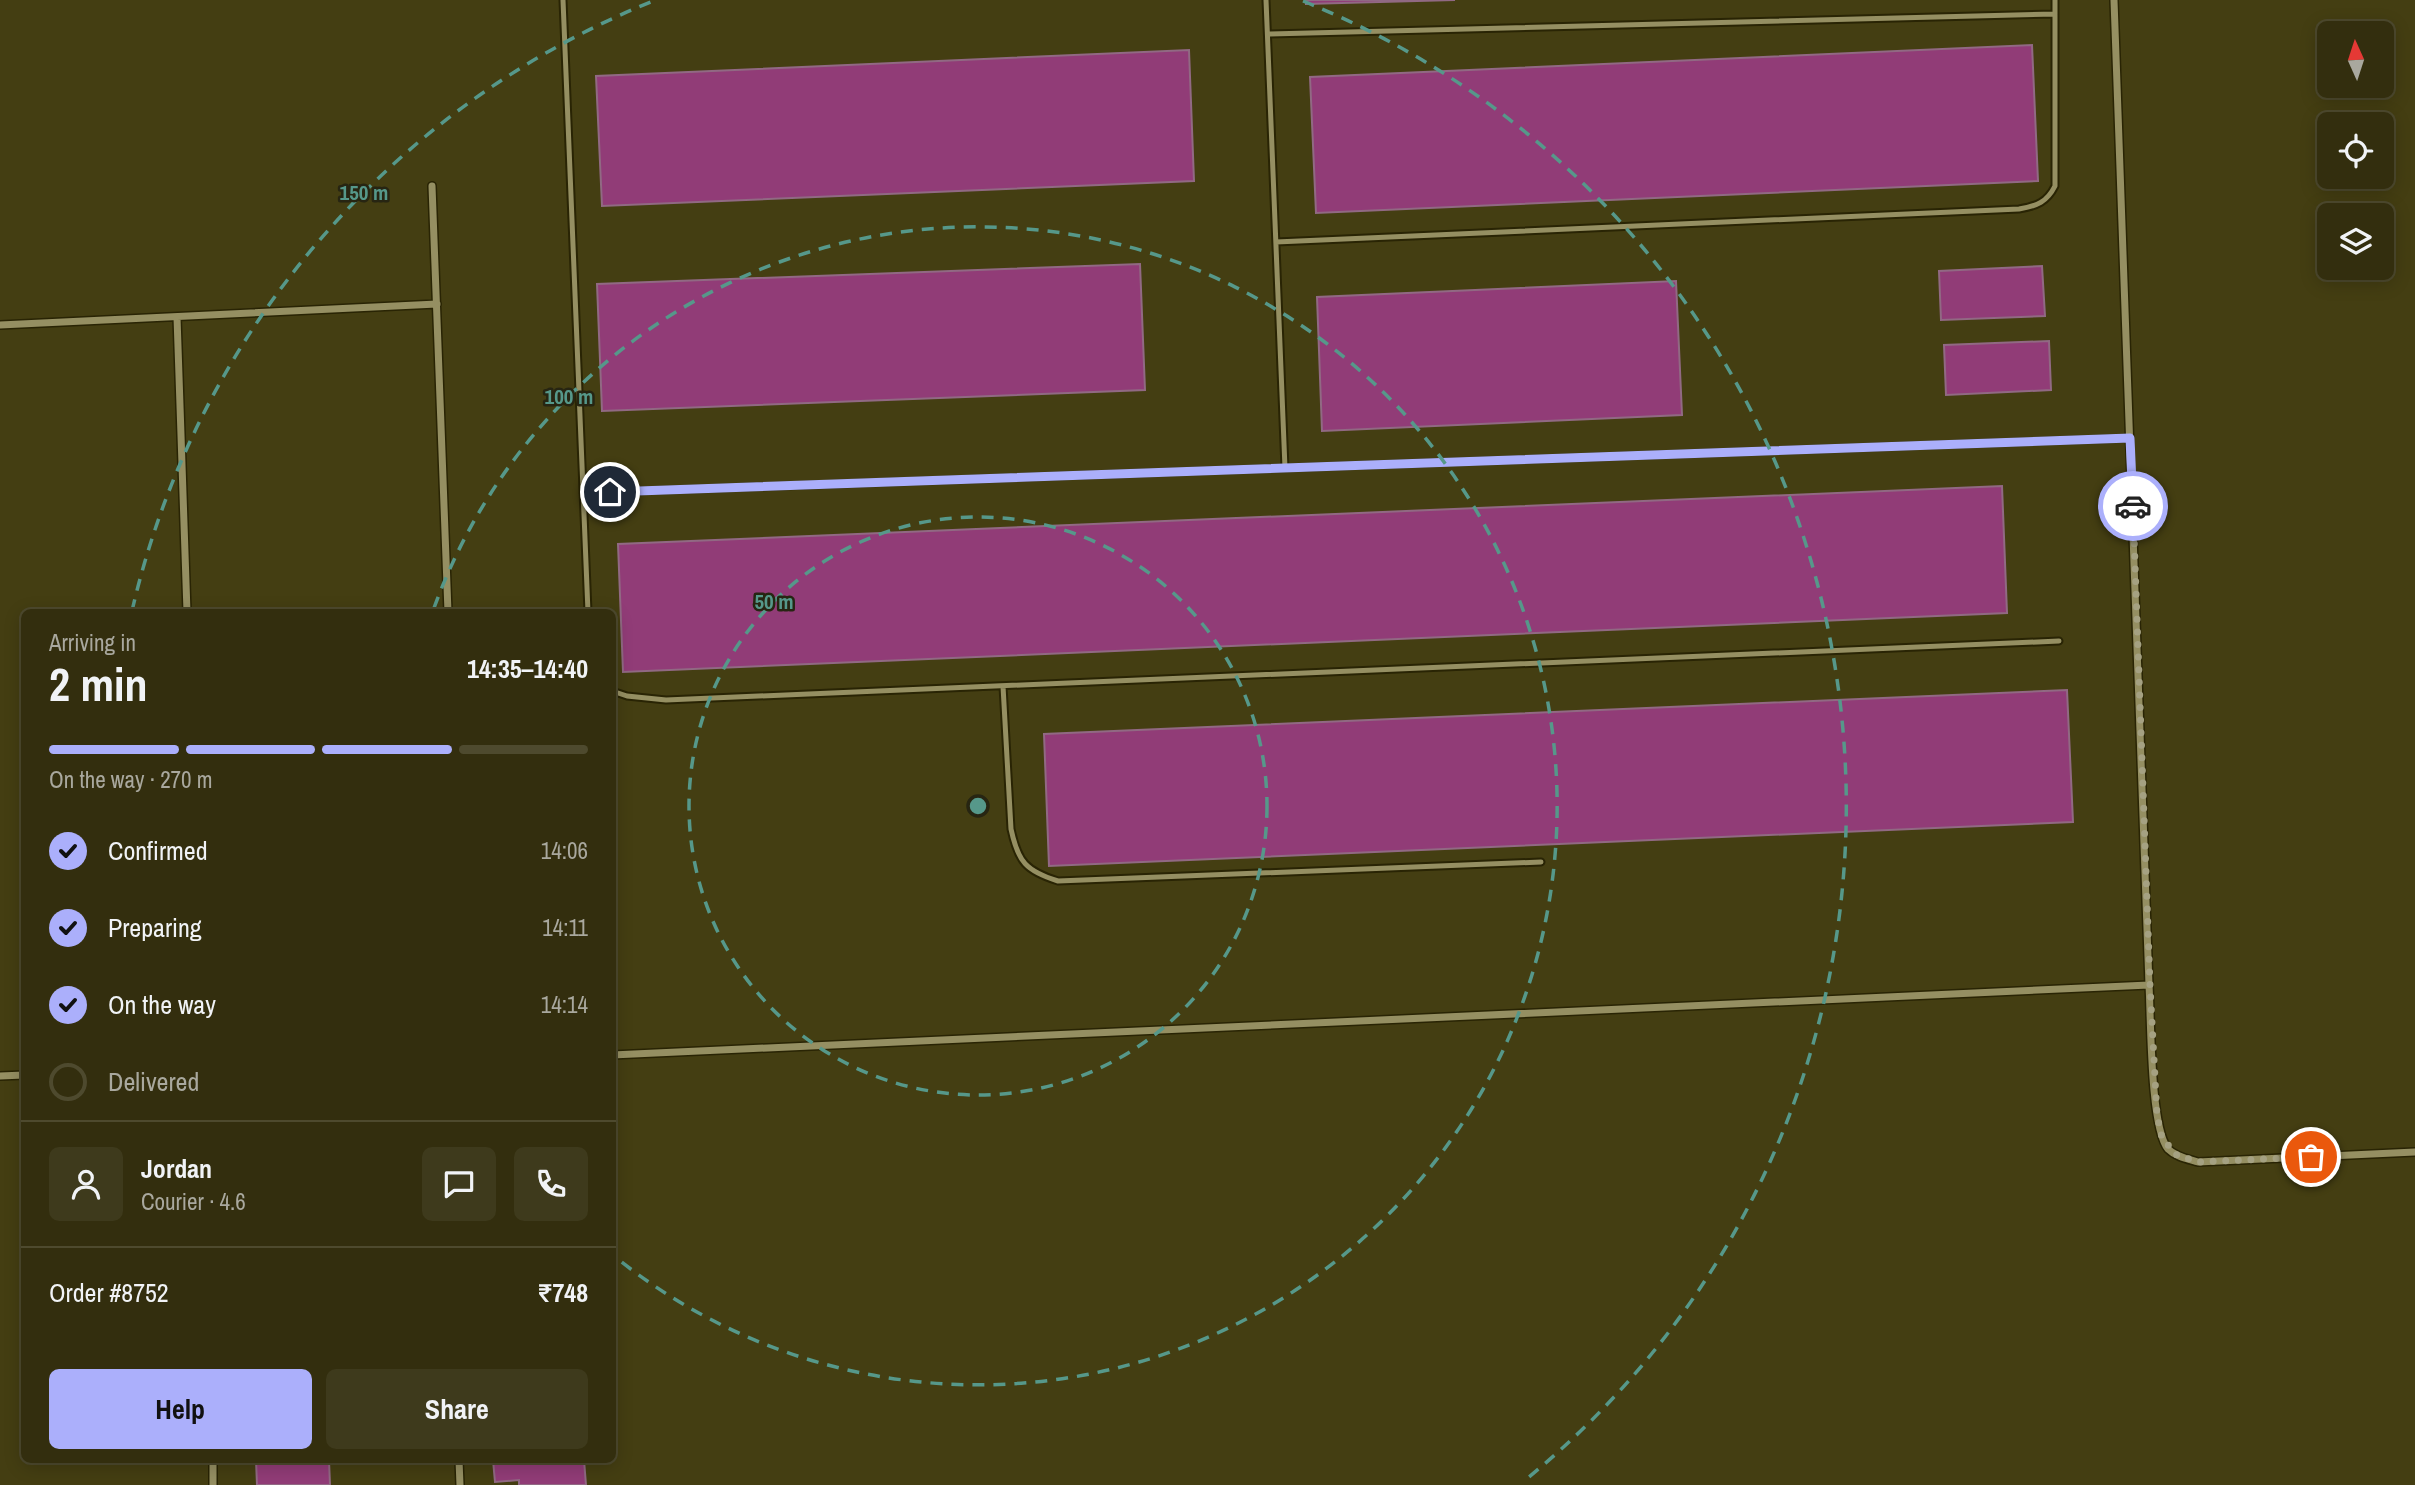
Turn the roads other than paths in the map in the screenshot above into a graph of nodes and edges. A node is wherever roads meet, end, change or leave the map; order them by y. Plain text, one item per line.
1 (563, 0) edge
2 (1266, 0) edge
3 (2055, 0) edge
4 (2114, 0) edge
5 (2055, 14) junction
6 (1268, 34) junction
7 (432, 186) dead end
8 (1276, 242) junction
9 (437, 304) junction
10 (177, 317) junction
11 (0, 325) edge
12 (2130, 438) junction
13 (1285, 468) junction
14 (583, 492) junction
15 (187, 609) edge
16 (448, 609) edge
17 (588, 609) edge
18 (2059, 641) dead end
19 (1003, 686) junction
20 (616, 692) edge
21 (1541, 862) dead end
22 (2150, 985) junction
23 (616, 1055) edge
24 (21, 1075) edge
25 (0, 1076) edge
26 (2415, 1152) edge
27 (213, 1463) edge
28 (459, 1463) edge
29 (213, 1485) edge
30 (460, 1485) edge

1 - 14 lane
2 - 6 lane
3 - 5 lane
4 - 12 street
5 - 6 lane
5 - 8 lane
6 - 8 lane
7 - 9 street
8 - 13 lane
9 - 10 street
9 - 16 street
10 - 11 street
10 - 15 street
12 - 13 lane
12 - 22 street
13 - 14 lane
14 - 17 lane
18 - 19 lane
19 - 20 lane
19 - 21 lane
22 - 23 street
22 - 26 street
24 - 25 street
27 - 29 street
28 - 30 street

